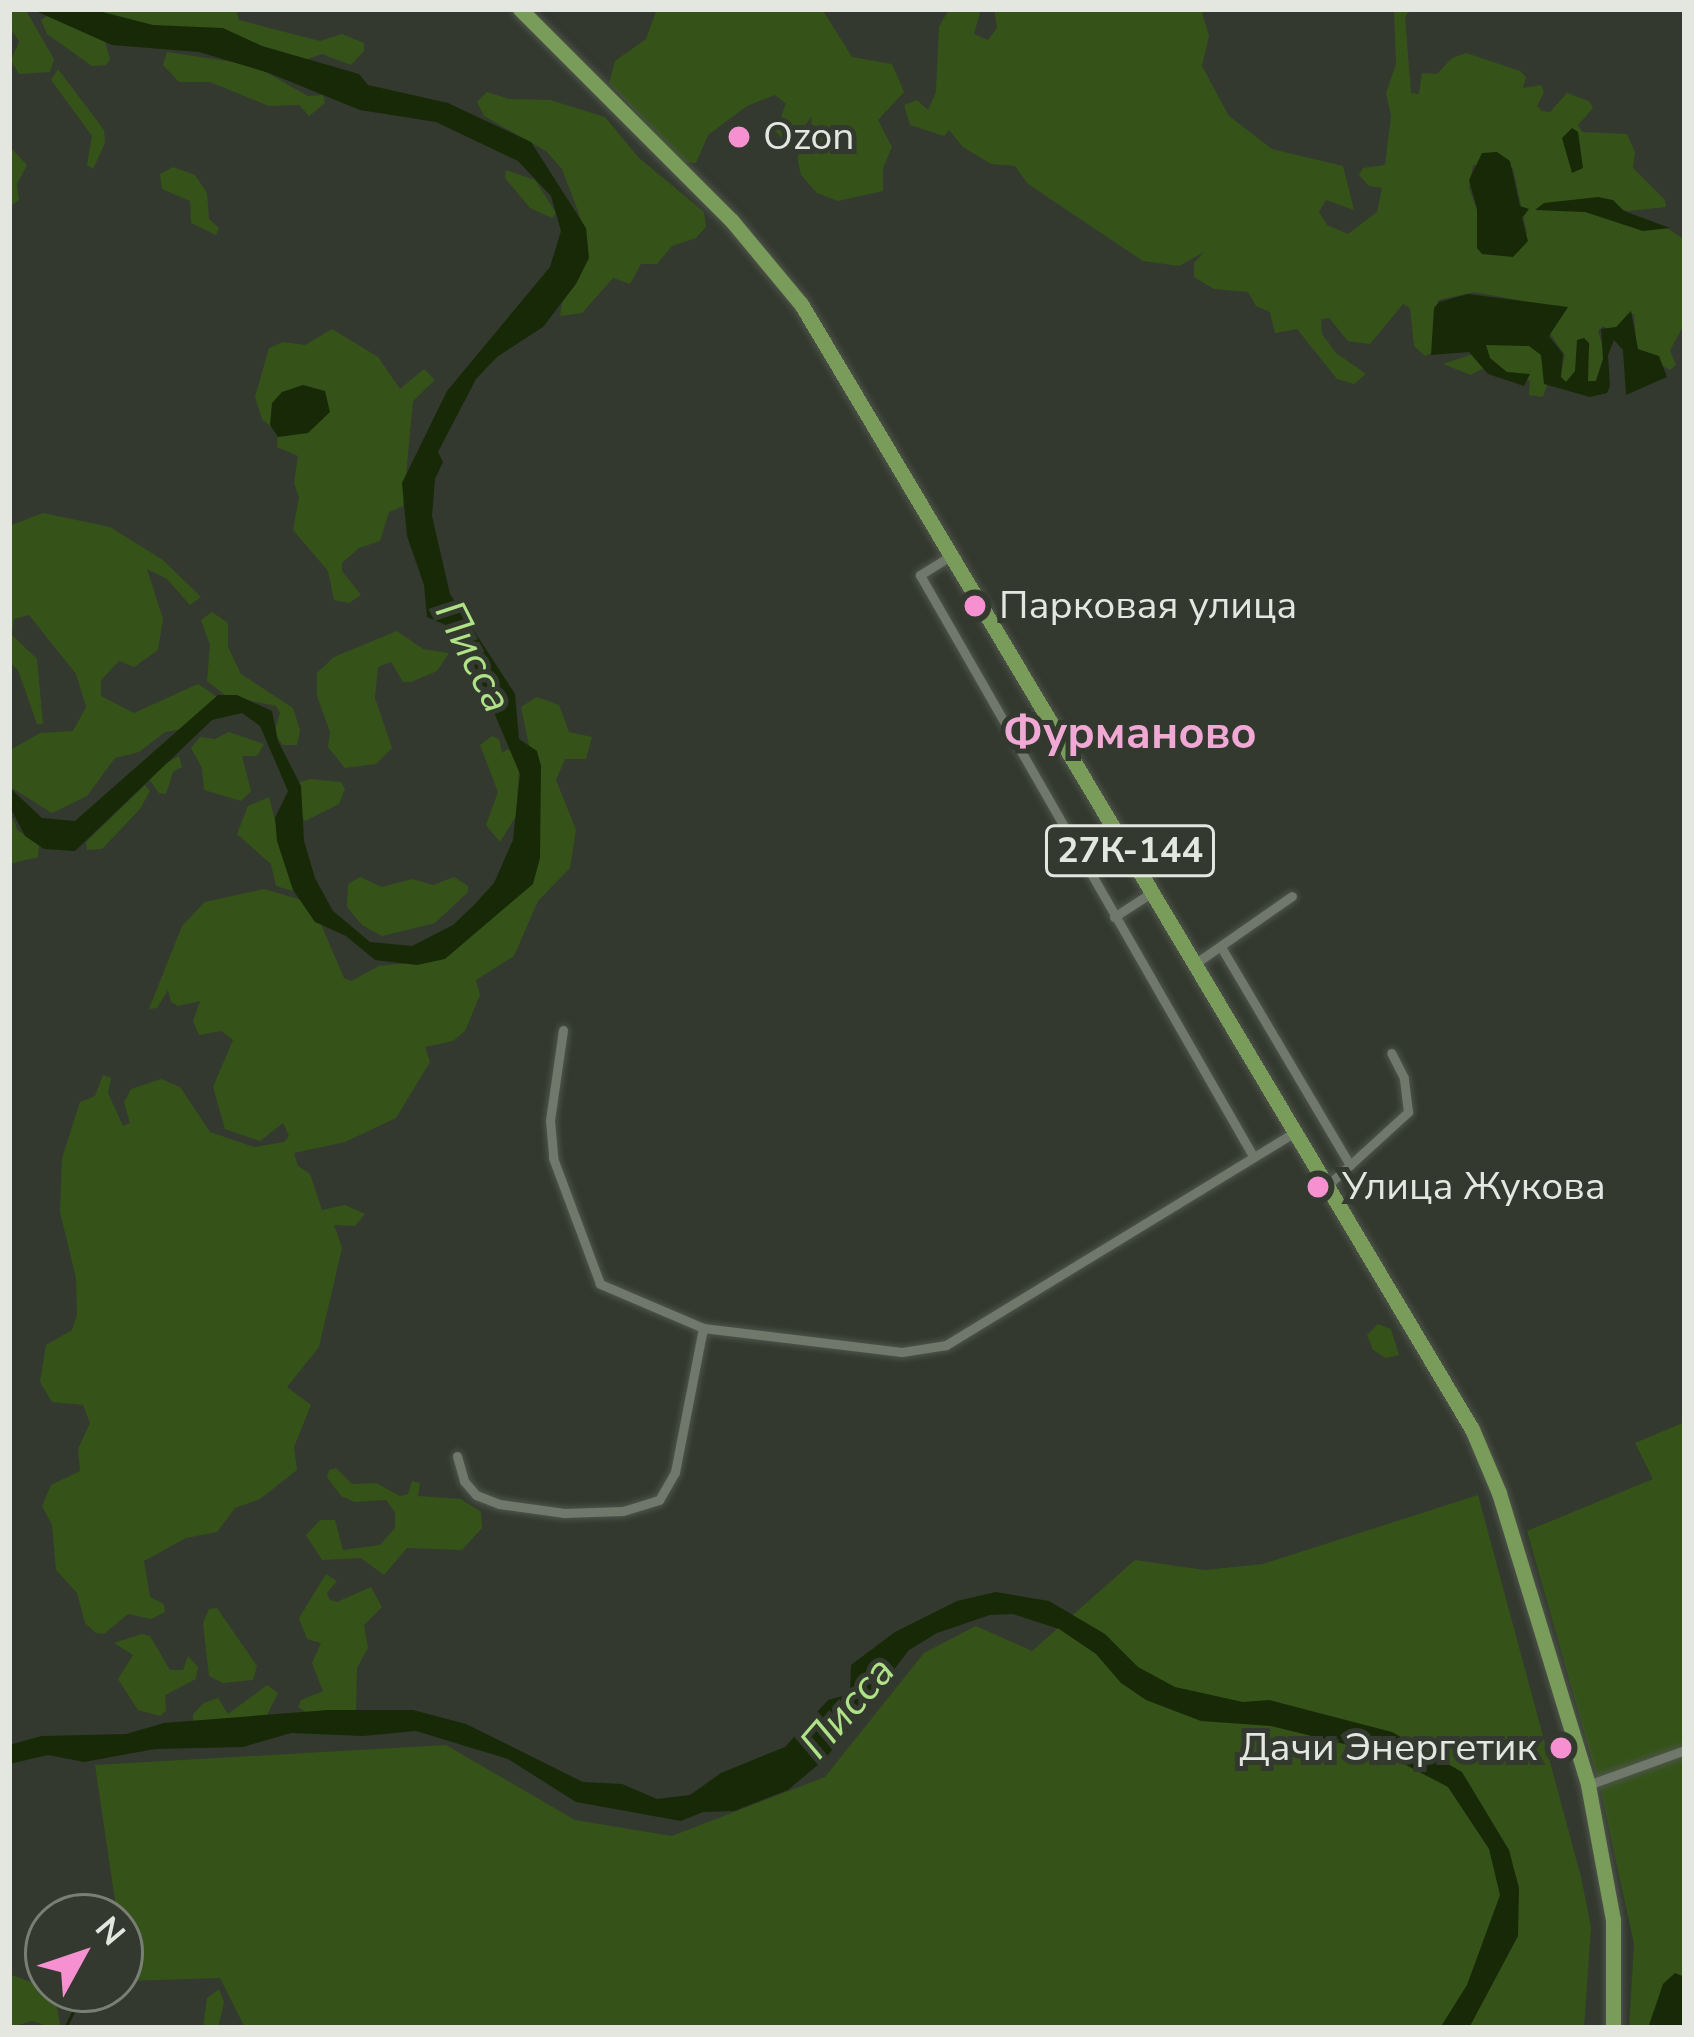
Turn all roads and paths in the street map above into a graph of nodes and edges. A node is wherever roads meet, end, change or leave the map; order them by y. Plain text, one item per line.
1 (520, 9) edge
2 (952, 555) junction
3 (1154, 891) junction
4 (1292, 896) dead end
5 (1114, 917) junction
6 (1221, 947) junction
7 (1196, 963) junction
8 (563, 1030) dead end
9 (1391, 1052) dead end
10 (1296, 1131) junction
11 (1253, 1156) junction
12 (1350, 1165) junction
13 (1328, 1185) junction
14 (703, 1328) junction
15 (457, 1456) dead end
16 (1685, 1750) edge
17 (1588, 1785) junction
18 (1613, 2028) edge

1 - 2 main road, 27К-144
2 - 3 main road, 27К-144
2 - 5 street
3 - 5 street
3 - 7 main road, 27К-144
4 - 6 street
5 - 11 street
6 - 7 street
6 - 12 street
7 - 10 main road, 27К-144
8 - 14 street
9 - 12 street
10 - 11 street
10 - 13 main road, 27К-144
11 - 14 street
12 - 13 street
13 - 17 main road, 27К-144
14 - 15 street
16 - 17 street
17 - 18 main road, 27К-144

